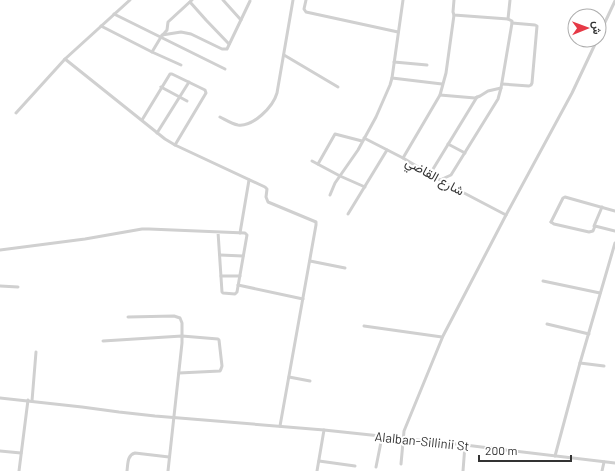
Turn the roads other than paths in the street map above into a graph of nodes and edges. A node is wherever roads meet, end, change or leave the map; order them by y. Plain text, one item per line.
1 (130, 0) edge
2 (293, 0) edge
3 (306, 0) edge
4 (403, 0) edge
5 (454, 0) edge
6 (510, 0) edge
7 (191, 1) edge
8 (225, 1) edge
9 (250, 1) dead end
10 (615, 1) edge
11 (114, 14) junction
12 (454, 15) junction
13 (607, 18) edge
14 (508, 19) junction
15 (241, 20) junction
16 (512, 23) junction
17 (101, 26) junction
18 (398, 32) junction
19 (162, 36) junction
20 (229, 44) junction
21 (593, 48) edge
22 (152, 52) junction
23 (284, 55) junction
24 (65, 59) junction
25 (394, 62) junction
26 (181, 65) dead end
27 (427, 65) dead end
28 (224, 69) dead end
29 (392, 78) junction
30 (189, 82) junction
31 (442, 84) junction
32 (502, 86) junction
33 (161, 87) junction
34 (338, 87) dead end
35 (440, 95) junction
36 (180, 97) junction
37 (477, 97) junction
38 (187, 101) dead end
39 (16, 113) dead end
40 (220, 117) dead end
41 (142, 120) junction
42 (157, 133) junction
43 (363, 140) junction
44 (448, 144) junction
45 (175, 145) junction
46 (387, 150) junction
47 (465, 153) junction
48 (403, 158) junction
49 (312, 161) dead end
50 (318, 164) junction
51 (430, 174) junction
52 (340, 176) junction
53 (250, 180) junction
54 (440, 180) junction
55 (365, 187) junction
56 (330, 195) dead end
57 (602, 207) junction
58 (615, 211) edge
59 (348, 214) dead end
60 (506, 215) junction
61 (551, 222) junction
62 (615, 231) edge
63 (218, 232) junction
64 (240, 233) junction
65 (615, 243) edge
66 (0, 250) edge
67 (220, 255) junction
68 (243, 256) junction
69 (310, 261) junction
70 (345, 268) dead end
71 (221, 276) junction
72 (240, 276) junction
73 (543, 281) dead end
74 (238, 285) junction
75 (0, 286) edge
76 (18, 287) dead end
77 (600, 293) junction
78 (304, 299) junction
79 (128, 317) dead end
80 (547, 324) dead end
81 (364, 326) dead end
82 (589, 334) junction
83 (182, 336) junction
84 (442, 337) junction
85 (103, 341) dead end
86 (36, 352) dead end
87 (580, 363) junction
88 (604, 366) dead end
89 (179, 373) junction
90 (289, 377) junction
91 (310, 381) dead end
92 (0, 398) edge
93 (28, 400) junction
94 (32, 401) junction
95 (173, 418) junction
96 (280, 426) junction
97 (324, 430) junction
98 (382, 437) junction
99 (404, 439) junction
100 (465, 445) junction
101 (0, 451) edge
102 (21, 453) junction
103 (555, 456) junction
104 (169, 457) junction
105 (319, 461) junction
106 (604, 462) junction
107 (615, 463) edge
108 (401, 464) dead end
109 (355, 466) dead end
110 (376, 467) dead end
111 (19, 471) edge
112 (127, 471) edge
113 (168, 471) edge
114 (317, 471) edge
115 (463, 471) edge
116 (602, 471) edge

1 - 11 street
2 - 23 street
3 - 18 street
4 - 18 street
5 - 12 street
6 - 14 street
7 - 19 street
7 - 20 street
8 - 15 street
9 - 15 street
10 - 13 street
11 - 17 street
11 - 19 street
12 - 14 street
12 - 31 street
14 - 16 street
15 - 20 street
16 - 32 street
16 - 32 street
17 - 22 street
17 - 24 street
18 - 25 street
19 - 20 street
19 - 22 street
19 - 28 street
21 - 60 street
22 - 26 street
23 - 34 street
23 - 40 street
24 - 39 street
24 - 41 street
25 - 27 street
25 - 29 street
29 - 31 street
29 - 43 street
30 - 33 street
30 - 36 street
30 - 45 street
31 - 35 street
32 - 37 street
32 - 47 street
33 - 36 street
33 - 41 street
35 - 37 street
35 - 48 street
36 - 38 street
36 - 42 street
37 - 44 street
41 - 42 street
42 - 45 street
43 - 46 street, شارع القاضي
43 - 50 street, شارع القاضي
43 - 52 street
44 - 47 street
44 - 51 street
45 - 53 street
46 - 48 street, شارع القاضي
46 - 55 street
47 - 54 street
48 - 51 street, شارع القاضي
49 - 50 street
50 - 52 street
51 - 54 street, شارع القاضي
52 - 55 street
52 - 56 street
53 - 64 street
53 - 69 street
54 - 60 street, شارع القاضي
55 - 59 street
57 - 58 street
57 - 61 street
57 - 61 street
60 - 84 street
61 - 62 street
63 - 64 street
63 - 66 street
63 - 67 street
64 - 68 street
65 - 77 street
67 - 68 street
67 - 71 street
68 - 72 street
69 - 70 street
69 - 78 street
71 - 72 street
71 - 74 street
72 - 74 street
73 - 77 street
74 - 78 street
75 - 76 street
77 - 82 street
78 - 90 street
79 - 83 street
80 - 82 street
81 - 84 street
82 - 87 street
83 - 85 street
83 - 89 street
83 - 89 street
84 - 99 street
86 - 94 street
87 - 88 street
87 - 103 street
89 - 95 street
90 - 91 street
90 - 96 street
92 - 93 street, Alalban-Sillinii St
93 - 94 street, Alalban-Sillinii St
93 - 102 street
94 - 95 street, Alalban-Sillinii St
95 - 96 street, Alalban-Sillinii St
95 - 104 street
96 - 97 street, Alalban-Sillinii St
97 - 98 street, Alalban-Sillinii St
97 - 105 street
98 - 99 street, Alalban-Sillinii St
98 - 110 street
99 - 100 street, Alalban-Sillinii St
99 - 108 street
100 - 103 street, Alalban-Sillinii St
100 - 115 street
101 - 102 street
102 - 111 street
103 - 106 street, Alalban-Sillinii St
104 - 112 street
104 - 113 street
105 - 109 street
105 - 114 street
106 - 107 street, Alalban-Sillinii St
106 - 116 street

